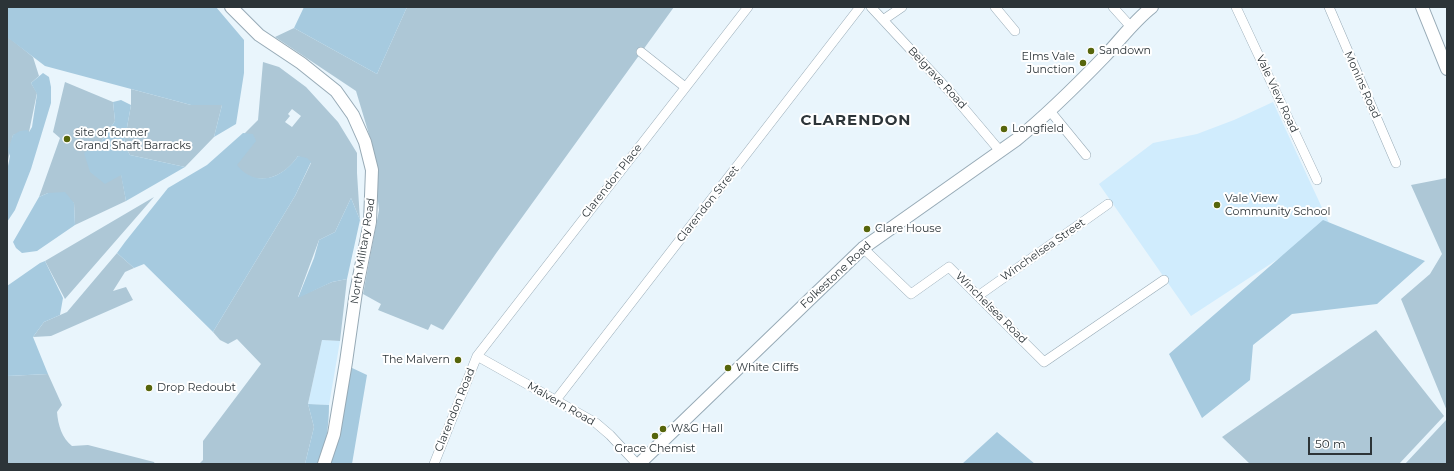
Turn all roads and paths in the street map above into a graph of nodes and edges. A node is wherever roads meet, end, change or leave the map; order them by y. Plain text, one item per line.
1 (231, 7) edge
2 (748, 7) edge
3 (860, 7) edge
4 (871, 7) edge
5 (902, 7) edge
6 (994, 7) edge
7 (1113, 7) edge
8 (1152, 7) edge
9 (1236, 7) edge
10 (1329, 7) edge
11 (1422, 7) edge
12 (883, 20) junction
13 (1131, 27) junction
14 (1015, 31) dead end
15 (641, 52) dead end
16 (1447, 69) edge
17 (685, 87) junction
18 (1050, 111) junction
19 (1000, 151) junction
20 (1086, 156) dead end
21 (1396, 162) dead end
22 (1318, 180) dead end
23 (1108, 204) dead end
24 (863, 248) junction
25 (1164, 280) dead end
26 (978, 296) junction
27 (476, 356) junction
28 (556, 400) junction
29 (324, 464) edge
30 (434, 464) edge
31 (638, 464) edge

1 - 29 main road, North Military Road
2 - 17 street, Clarendon Place
3 - 28 street, Clarendon Street
4 - 12 street, Belgrave Road
5 - 12 street
6 - 14 street
7 - 13 street
8 - 13 main road, Folkestone Road
9 - 22 street, Vale View Road
10 - 21 street, Monins Road
11 - 16 main road
12 - 19 street, Belgrave Road
13 - 18 main road, Folkestone Road
15 - 17 street
17 - 27 street, Clarendon Place
18 - 19 main road, Folkestone Road
18 - 20 street
19 - 24 main road, Folkestone Road
23 - 26 street, Winchelsea Street
24 - 26 street, Winchelsea Road
24 - 31 main road, Folkestone Road
25 - 26 street, Winchelsea Road
27 - 28 street, Malvern Road
27 - 30 street, Clarendon Road
28 - 31 street, Malvern Road

